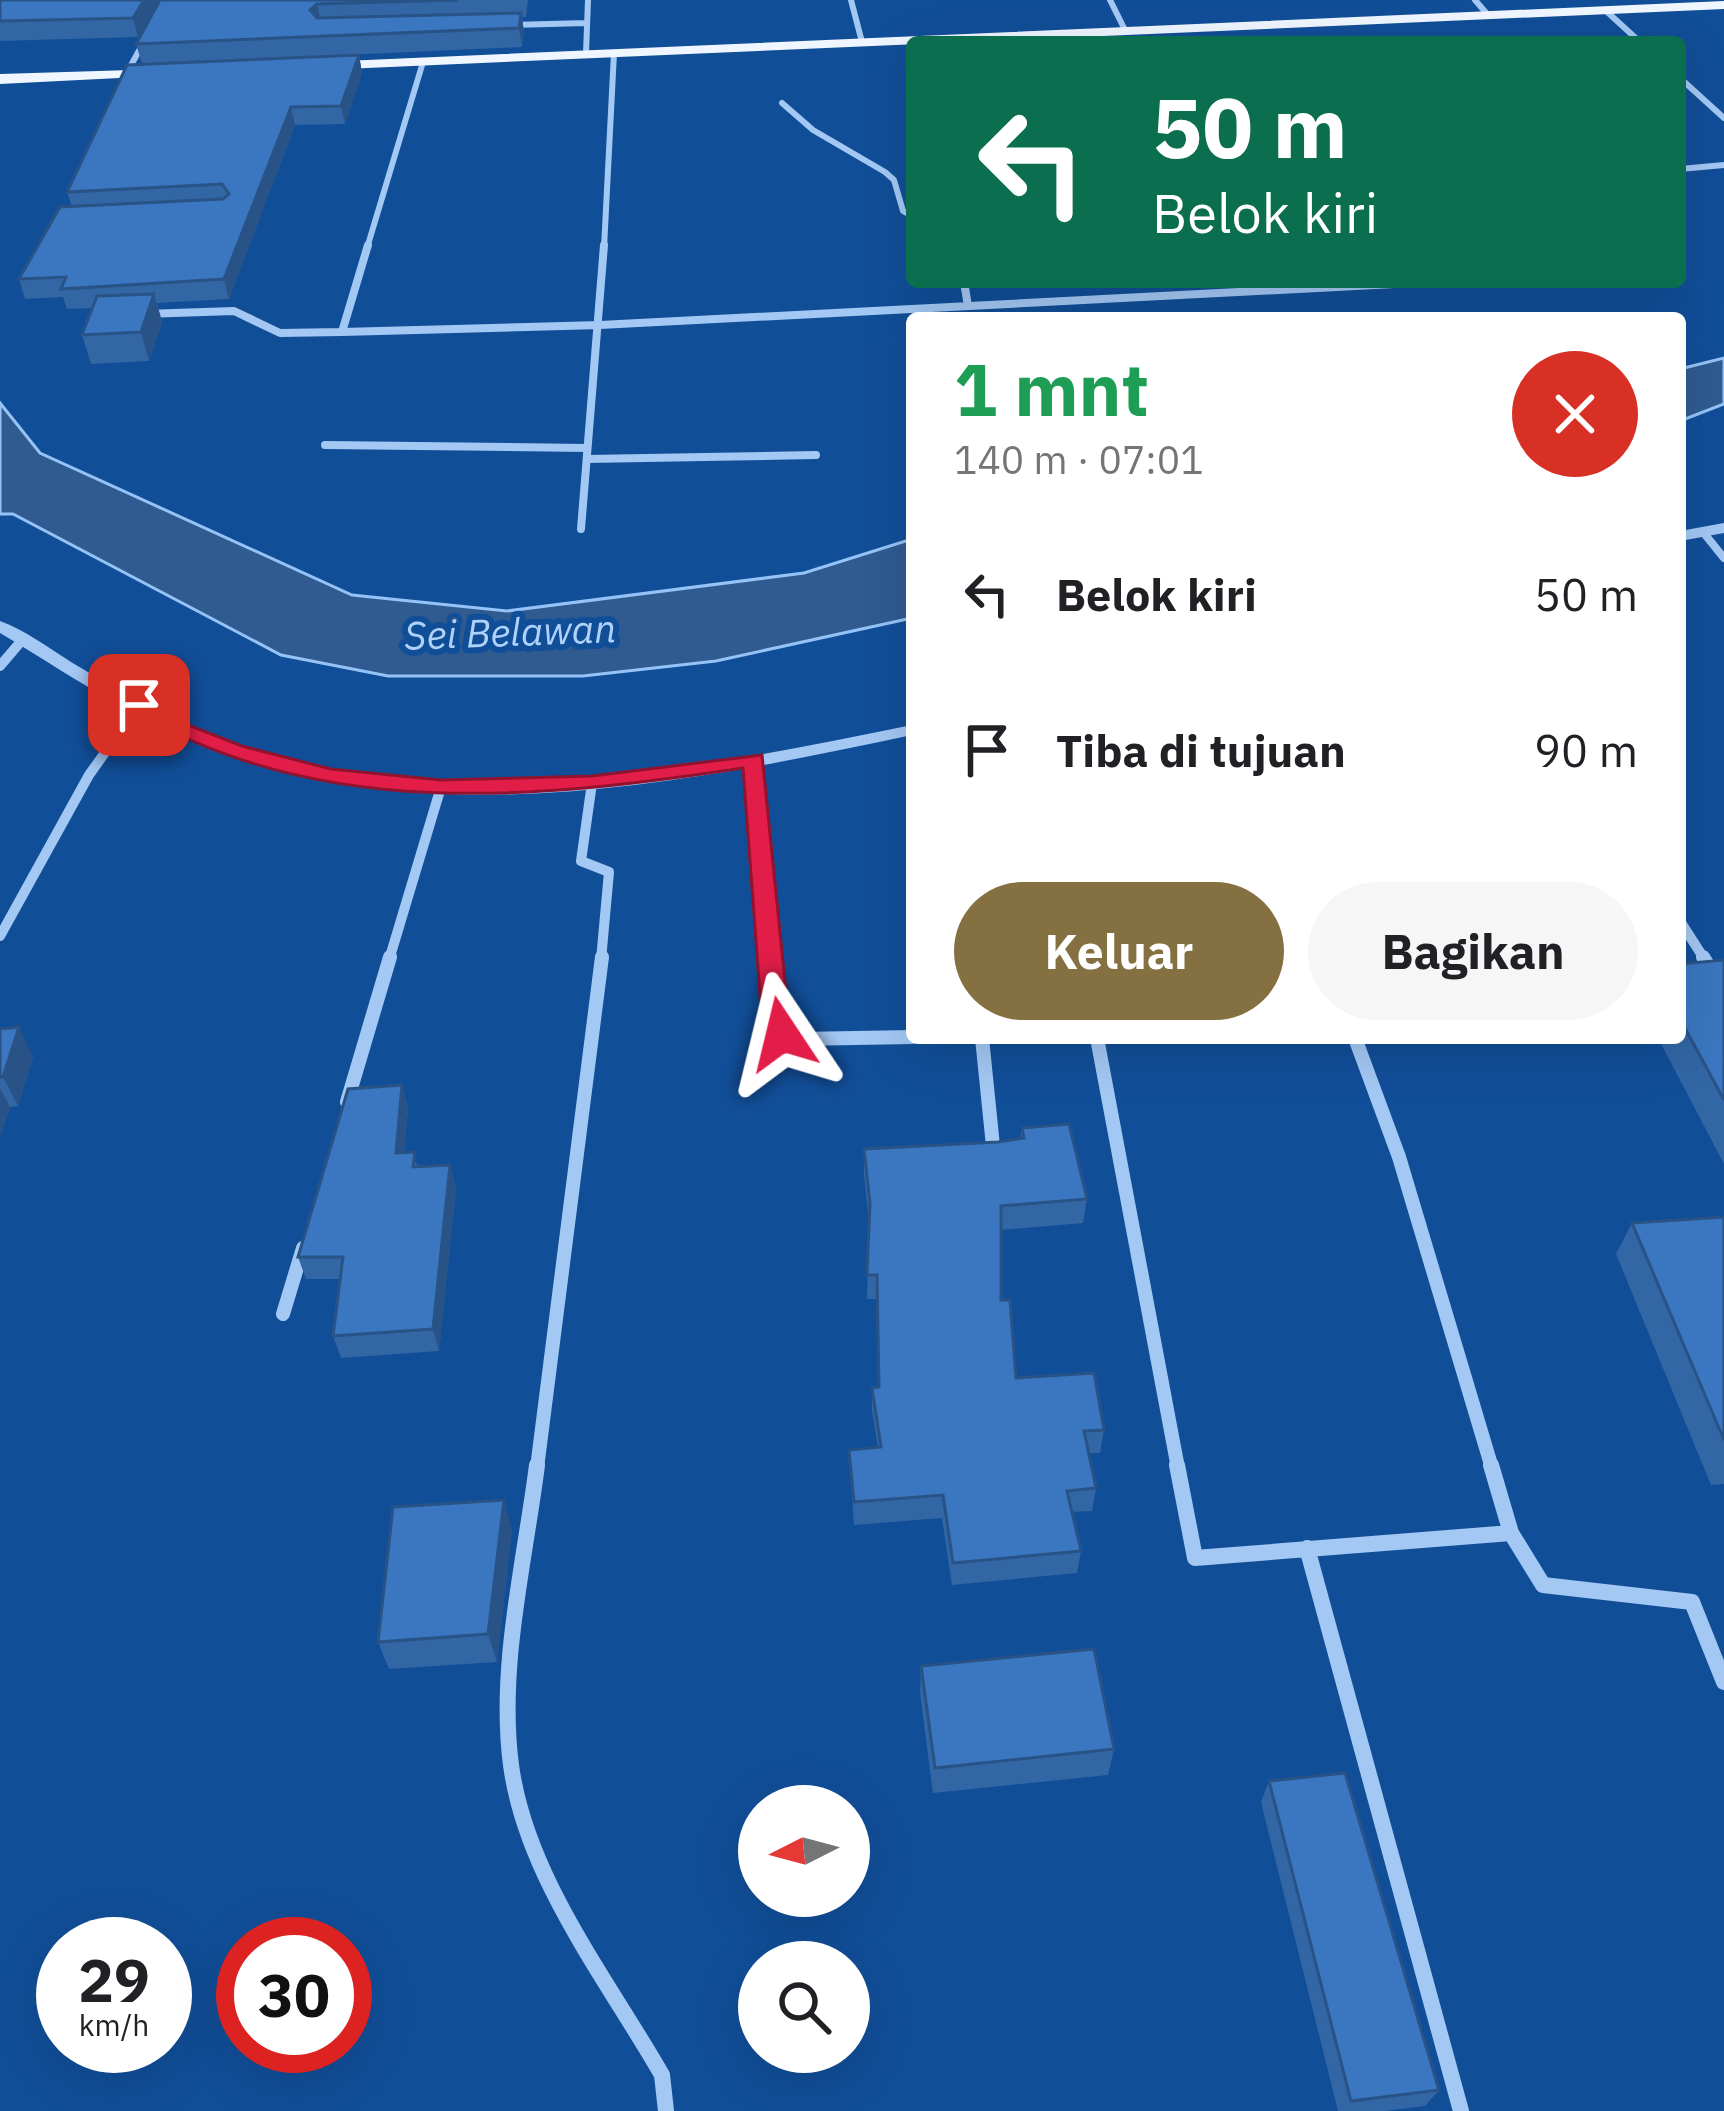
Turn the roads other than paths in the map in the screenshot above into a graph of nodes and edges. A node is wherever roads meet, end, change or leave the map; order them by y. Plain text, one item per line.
1 (588, 0) edge
2 (851, 0) edge
3 (1110, 0) edge
4 (1474, 0) edge
5 (1634, 4) edge
6 (1724, 4) edge
7 (1605, 10) junction
8 (1488, 15) junction
9 (156, 18) edge
10 (587, 23) junction
11 (499, 25) edge
12 (1118, 35) edge
13 (1081, 36) edge
14 (1633, 36) edge
15 (906, 41) edge
16 (862, 42) junction
17 (614, 52) junction
18 (586, 54) junction
19 (423, 62) junction
20 (309, 66) edge
21 (172, 72) edge
22 (126, 74) junction
23 (0, 79) edge
24 (1686, 83) edge
25 (117, 94) edge
26 (782, 103) dead end
27 (1724, 118) edge
28 (1724, 165) edge
29 (1686, 168) edge
30 (906, 213) edge
31 (965, 288) edge
32 (1244, 288) edge
33 (1003, 304) junction
34 (968, 306) junction
35 (1006, 312) edge
36 (137, 315) edge
37 (600, 325) junction
38 (342, 332) junction
39 (325, 445) dead end
40 (587, 454) junction
41 (816, 455) dead end
42 (1724, 527) edge
43 (581, 529) dead end
44 (1703, 532) junction
45 (1686, 535) edge
46 (1724, 558) edge
47 (0, 626) edge
48 (23, 639) junction
49 (0, 666) edge
50 (139, 705) junction
51 (906, 734) edge
52 (754, 760) junction
53 (592, 783) junction
54 (441, 787) junction
55 (1686, 931) edge
56 (0, 936) edge
57 (1724, 990) edge
58 (906, 1037) edge
59 (983, 1044) edge
60 (1098, 1044) edge
61 (1356, 1044) edge
62 (345, 1108) edge
63 (994, 1156) edge
64 (310, 1223) edge
65 (283, 1315) dead end
66 (1511, 1533) junction
67 (1307, 1548) junction
68 (1724, 1682) edge
69 (666, 2111) edge
70 (1461, 2111) edge

1 - 10 street
2 - 16 street
3 - 12 street
4 - 8 street
5 - 6 main road
5 - 7 main road
7 - 8 main road
7 - 14 street
8 - 12 main road
9 - 22 street
10 - 11 street
10 - 18 street
12 - 13 main road
15 - 16 main road
16 - 17 main road
17 - 18 main road
17 - 37 street
18 - 19 main road
19 - 20 main road
19 - 38 street
21 - 22 main road
22 - 23 main road
22 - 25 street
24 - 27 street
26 - 30 street
28 - 29 street
31 - 34 street
32 - 33 street
33 - 34 street
33 - 35 street
34 - 37 street
36 - 38 street
37 - 38 street
37 - 40 street
39 - 40 street
40 - 41 street
40 - 43 street
42 - 44 street
44 - 45 street
44 - 46 street
47 - 48 street
48 - 49 street
48 - 50 street
50 - 54 street
50 - 56 street
51 - 52 street
52 - 53 street
52 - 58 street
53 - 54 street
53 - 69 street
54 - 62 street
55 - 57 street
59 - 63 street
60 - 67 street
61 - 66 street
64 - 65 street
66 - 67 street
66 - 68 street
67 - 70 street

